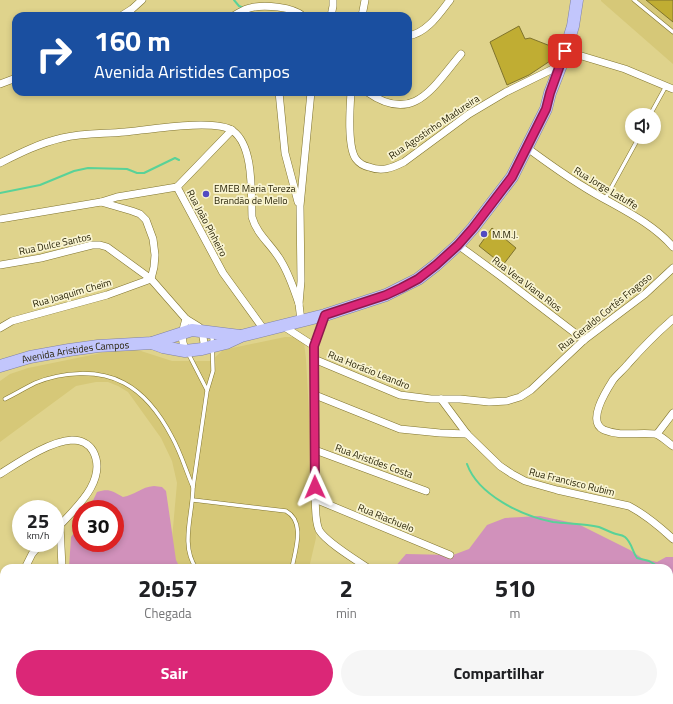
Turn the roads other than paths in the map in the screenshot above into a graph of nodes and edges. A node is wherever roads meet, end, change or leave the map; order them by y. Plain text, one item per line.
1 (142, 0) edge
2 (333, 0) edge
3 (365, 0) edge
4 (450, 0) edge
5 (577, 0) edge
6 (634, 0) edge
7 (127, 12) edge
8 (240, 12) edge
9 (298, 12) edge
10 (332, 12) edge
11 (364, 12) edge
12 (673, 32) edge
13 (412, 35) edge
14 (565, 51) junction
15 (461, 54) dead end
16 (561, 65) junction
17 (12, 80) edge
18 (0, 84) edge
19 (666, 86) junction
20 (673, 89) edge
21 (279, 96) edge
22 (311, 96) edge
23 (351, 96) edge
24 (372, 96) edge
25 (654, 108) edge
26 (232, 130) junction
27 (635, 144) edge
28 (526, 147) junction
29 (0, 163) edge
30 (177, 187) junction
31 (605, 200) junction
32 (101, 202) junction
33 (300, 206) junction
34 (0, 219) edge
35 (458, 245) junction
36 (673, 247) edge
37 (0, 265) edge
38 (673, 268) edge
39 (151, 279) junction
40 (299, 304) junction
41 (325, 315) junction
42 (186, 319) junction
43 (673, 319) edge
44 (301, 321) junction
45 (283, 326) junction
46 (0, 328) edge
47 (265, 331) junction
48 (207, 332) junction
49 (182, 333) junction
50 (241, 336) junction
51 (584, 340) junction
52 (152, 343) junction
53 (314, 346) junction
54 (207, 348) junction
55 (186, 351) junction
56 (314, 359) junction
57 (0, 366) edge
58 (207, 391) junction
59 (314, 395) junction
60 (5, 399) dead end
61 (441, 400) junction
62 (673, 414) edge
63 (467, 434) junction
64 (657, 434) junction
65 (673, 446) edge
66 (314, 450) junction
67 (0, 474) edge
68 (194, 487) junction
69 (426, 491) dead end
70 (315, 499) junction
71 (193, 500) junction
72 (64, 520) edge
73 (673, 539) edge
74 (34, 552) edge
75 (60, 552) edge
76 (450, 555) dead end
77 (27, 564) edge
78 (62, 564) edge
79 (194, 564) edge
80 (293, 564) edge
81 (361, 564) edge

1 - 7 street
2 - 10 street
3 - 11 street
4 - 13 street
5 - 14 highway, Avenida Aristides Campos
6 - 12 lane
8 - 9 street
14 - 16 highway, Avenida Aristides Campos
14 - 19 street
15 - 24 street
16 - 23 street, Rua Agostinho Madureira
16 - 28 highway, Avenida Aristides Campos
17 - 18 street
19 - 20 street
19 - 25 lane
21 - 33 street
22 - 33 street
26 - 29 street
26 - 30 street
26 - 40 street
27 - 31 lane
28 - 31 street, Rua Jorge Latuffe
28 - 35 highway, Avenida Aristides Campos
30 - 32 street, Rua João Pinheiro
30 - 47 street, Rua João Pinheiro
31 - 36 street, Rua Jorge Latuffe
32 - 34 street
32 - 39 street
33 - 40 street
35 - 41 highway, Avenida Aristides Campos
35 - 51 street, Rua Vera Viana Rios
37 - 39 street, Rua Dulce Santos
38 - 51 street, Rua Geraldo Cortês Fragoso
39 - 42 street
39 - 46 street, Rua Joaquim Cheim
40 - 44 street
41 - 44 highway, Avenida Aristides Campos
41 - 53 street
42 - 48 street
42 - 49 street
43 - 64 street
44 - 45 highway, Avenida Aristides Campos
45 - 47 highway, Avenida Aristides Campos
45 - 53 street
47 - 50 highway, Avenida Aristides Campos
48 - 49 highway, Avenida Aristides Campos
48 - 50 highway, Avenida Aristides Campos
48 - 54 lane
48 - 54 street
49 - 52 highway, Avenida Aristides Campos
49 - 55 street
50 - 54 highway, Avenida Aristides Campos
51 - 61 street, Rua Geraldo Cortês Fragoso
52 - 55 highway, Avenida Aristides Campos
52 - 57 highway, Avenida Aristides Campos
53 - 56 street
54 - 55 highway, Avenida Aristides Campos
54 - 58 lane
55 - 58 lane
56 - 59 street
56 - 61 street, Rua Horácio Leandro
58 - 68 lane
59 - 63 street
59 - 66 street
60 - 68 lane
61 - 63 street, Rua Francisco Rubim
62 - 64 street
63 - 73 street, Rua Francisco Rubim
64 - 65 street
66 - 69 street, Rua Aristídes Costa
66 - 70 street
67 - 72 street
68 - 71 lane
70 - 76 street, Rua Riachuelo
70 - 81 street
71 - 79 lane
71 - 80 lane
74 - 77 street
75 - 78 street

